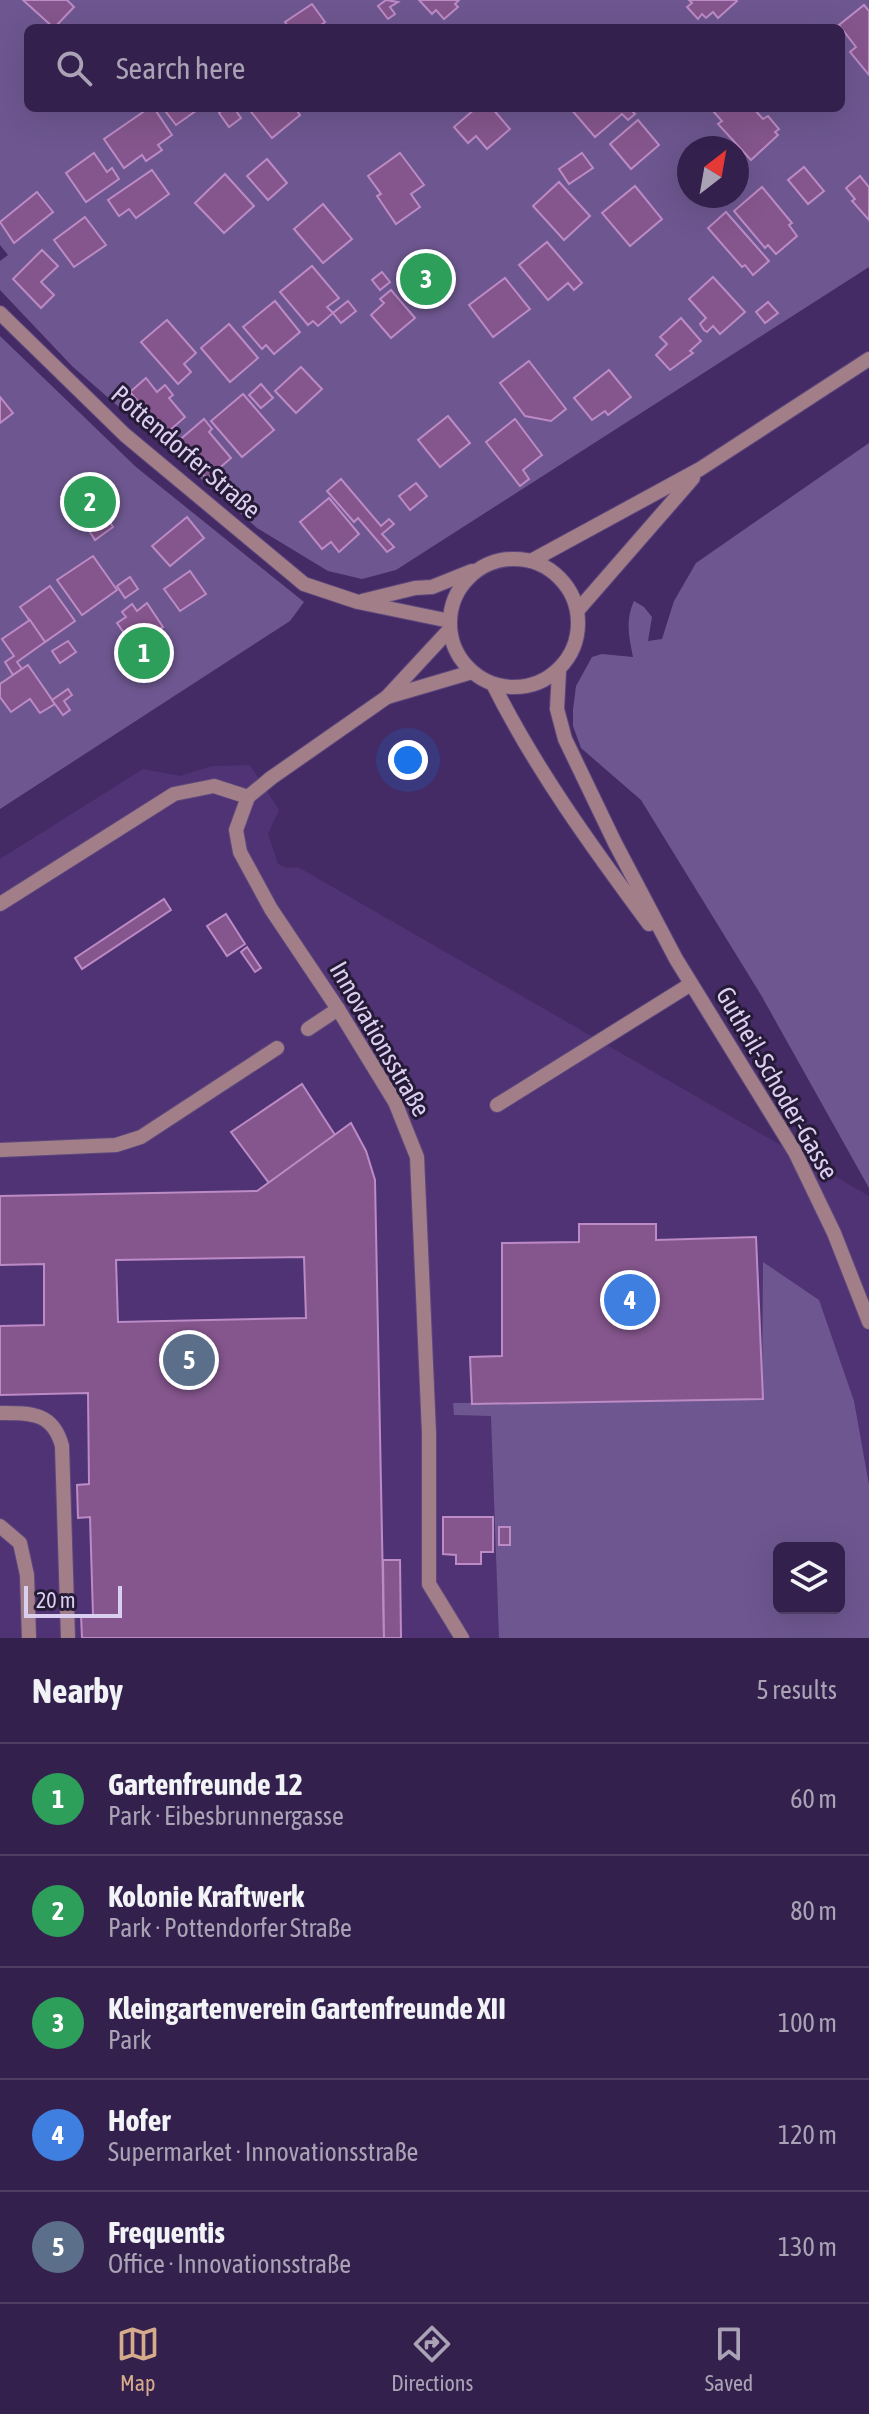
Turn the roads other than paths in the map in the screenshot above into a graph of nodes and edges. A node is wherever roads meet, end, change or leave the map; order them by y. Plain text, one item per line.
1 (0, 313) edge
2 (869, 359) edge
3 (700, 469) junction
4 (531, 561) junction
5 (483, 567) junction
6 (358, 602) junction
7 (578, 610) junction
8 (450, 625) junction
9 (559, 671) junction
10 (472, 672) junction
11 (493, 684) junction
12 (387, 697) junction
13 (248, 797) junction
14 (0, 904) edge
15 (676, 959) junction
16 (691, 984) junction
17 (338, 1009) junction
18 (308, 1029) dead end
19 (277, 1048) dead end
20 (497, 1105) dead end
21 (0, 1150) edge
22 (869, 1322) edge
23 (0, 1413) edge
24 (0, 1526) edge
25 (29, 1638) edge
26 (68, 1638) edge
27 (462, 1638) edge

1 - 6 street, Pottendorfer Straße
2 - 3 street
3 - 4 street
3 - 7 street
4 - 5 street
4 - 7 street
5 - 6 street
5 - 8 street
6 - 8 street, Pottendorfer Straße
7 - 9 street
8 - 10 street
8 - 12 street
9 - 11 street
9 - 15 street, Gutheil-Schoder-Gasse
10 - 11 street
10 - 12 street
11 - 15 street, Gutheil-Schoder-Gasse
12 - 13 street
13 - 14 street
13 - 17 street, Innovationsstraße
15 - 16 street, Gutheil-Schoder-Gasse
16 - 20 street
16 - 22 street, Gutheil-Schoder-Gasse
17 - 18 street
17 - 27 street, Innovationsstraße
19 - 21 street
23 - 26 street
24 - 25 street

